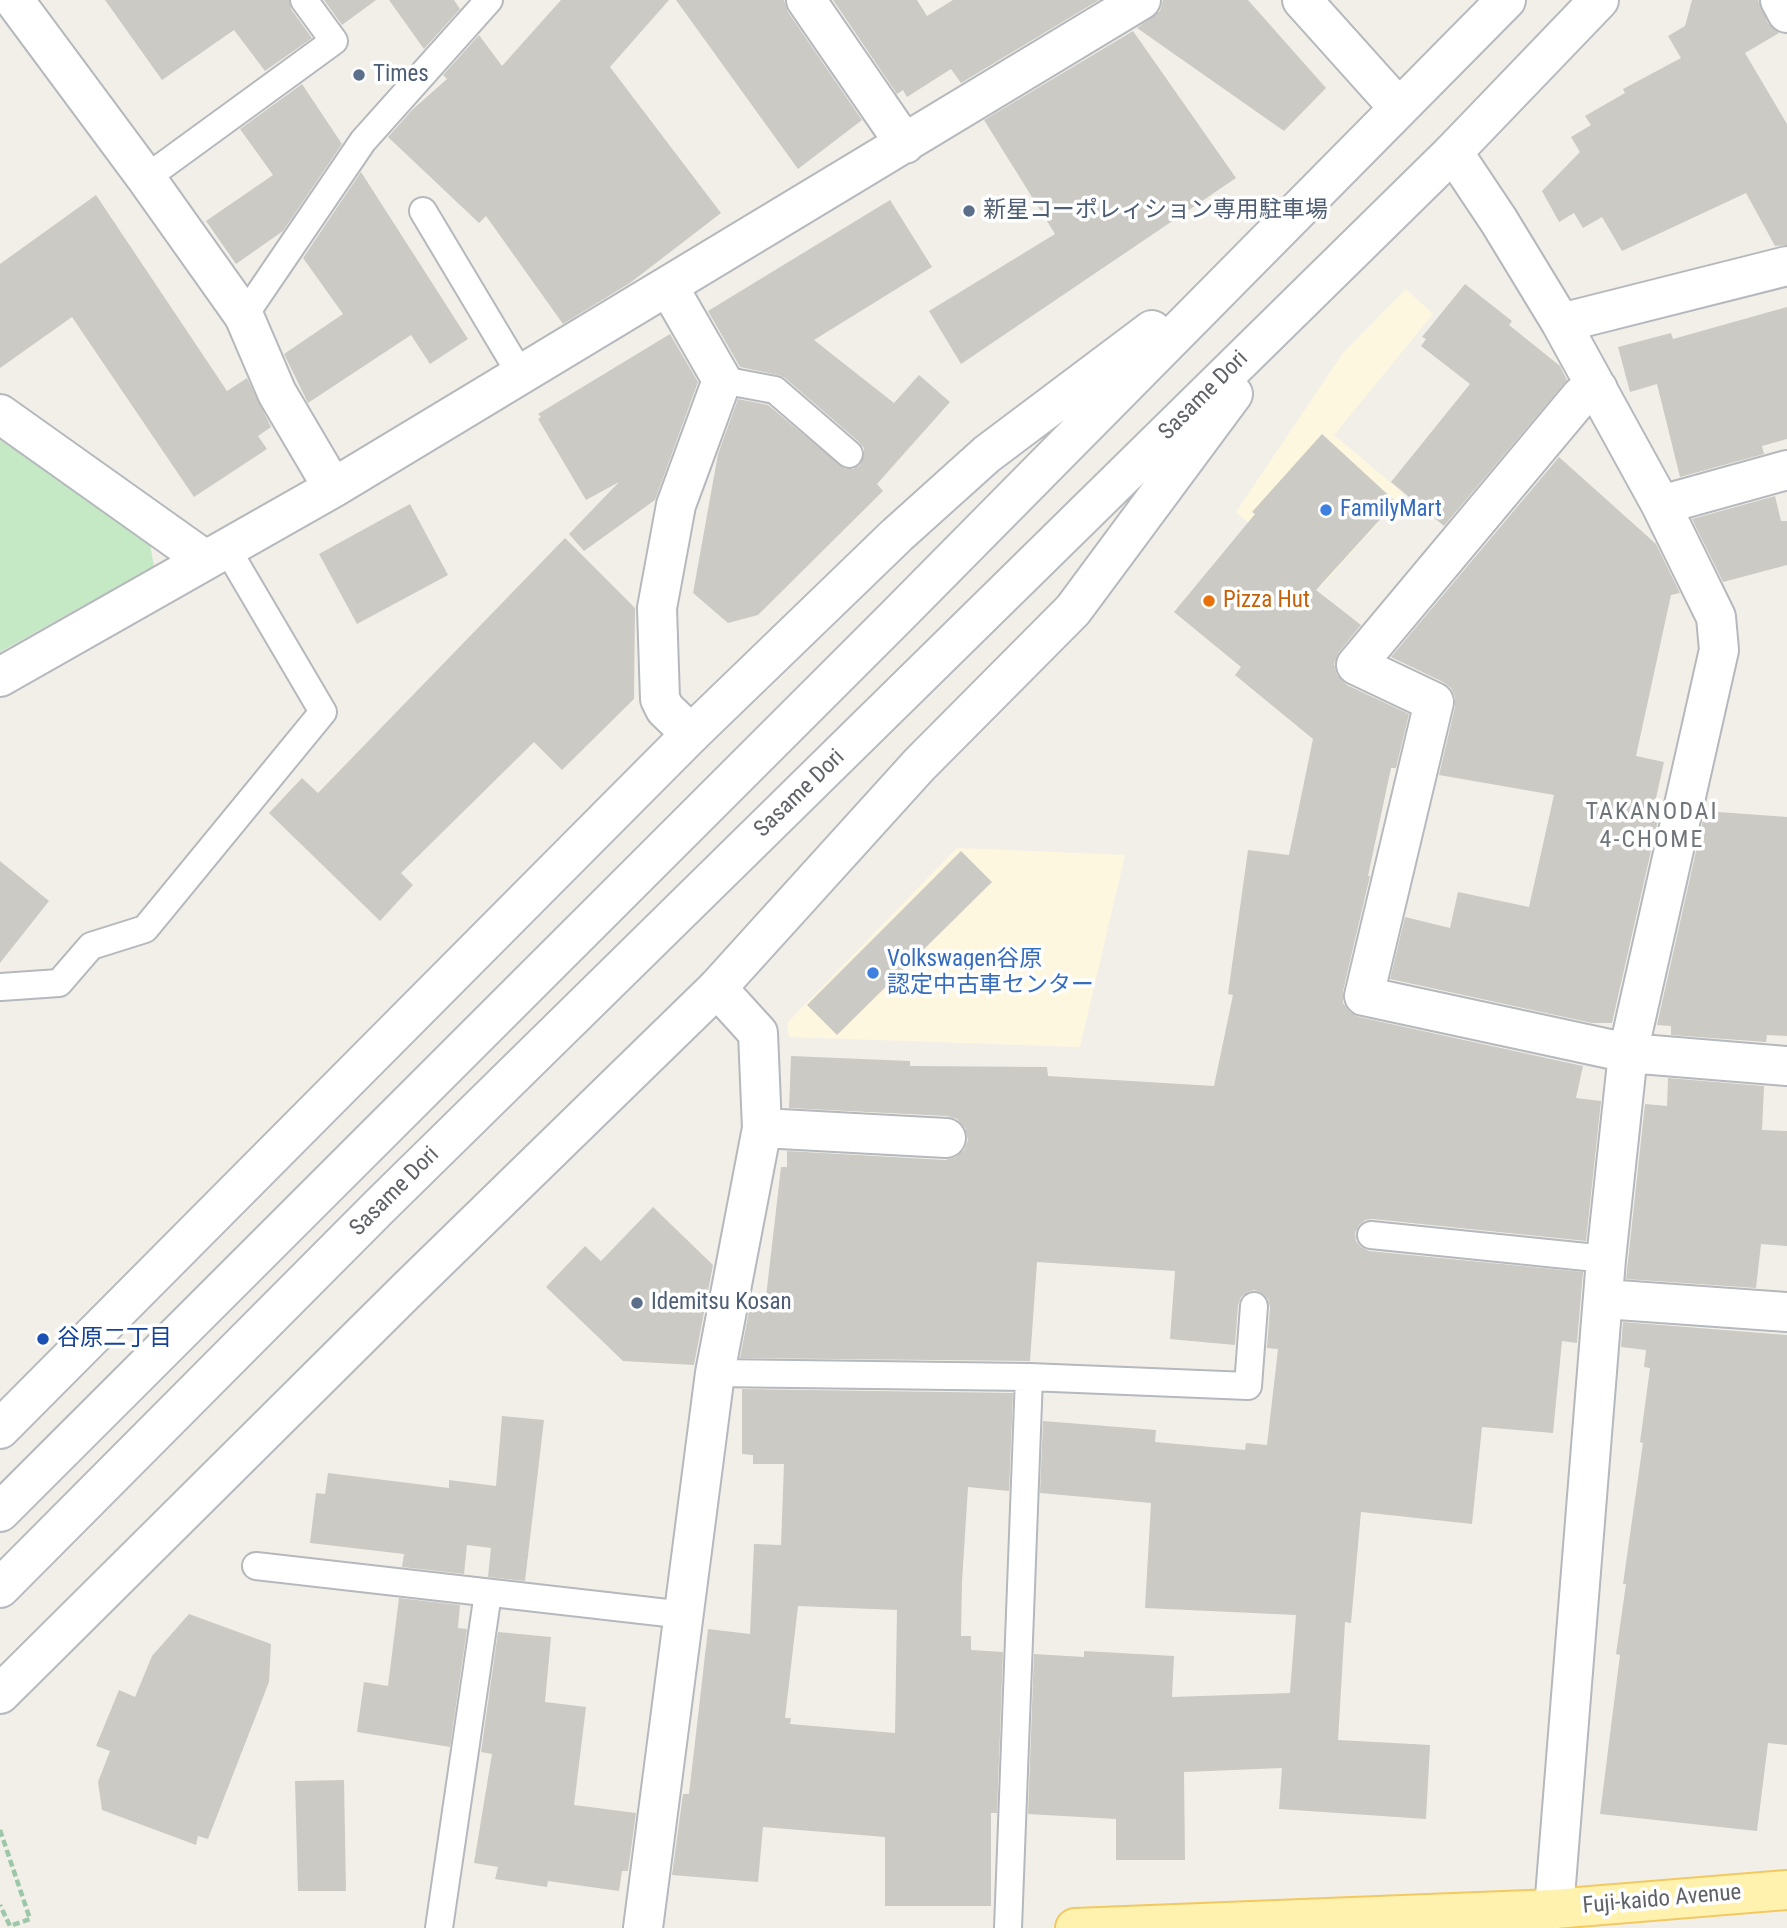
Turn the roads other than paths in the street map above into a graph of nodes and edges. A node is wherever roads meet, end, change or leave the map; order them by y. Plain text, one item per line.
1 (14, 0) edge
2 (304, 0) edge
3 (489, 0) edge
4 (806, 0) edge
5 (1302, 0) edge
6 (1506, 0) edge
7 (1599, 0) edge
8 (1780, 0) edge
9 (1132, 2) edge
10 (1787, 13) edge
11 (1398, 107) junction
12 (905, 144) junction
13 (1453, 152) junction
14 (146, 178) junction
15 (423, 211) dead end
16 (1260, 249) junction
17 (1787, 266) edge
18 (668, 286) junction
19 (1308, 294) junction
20 (244, 316) junction
21 (1561, 323) junction
22 (521, 375) junction
23 (722, 380) junction
24 (1598, 389) junction
25 (0, 414) edge
26 (849, 454) dead end
27 (1787, 470) edge
28 (332, 488) junction
29 (1661, 505) junction
30 (215, 553) junction
31 (0, 677) edge
32 (691, 734) junction
33 (1, 987) edge
34 (717, 988) junction
35 (1628, 1052) junction
36 (1787, 1066) edge
37 (762, 1128) junction
38 (946, 1138) dead end
39 (1371, 1235) dead end
40 (1606, 1259) junction
41 (1604, 1299) junction
42 (1254, 1306) dead end
43 (1787, 1312) edge
44 (715, 1373) junction
45 (1029, 1377) junction
46 (0, 1429) edge
47 (0, 1512) edge
48 (256, 1566) dead end
49 (0, 1588) edge
50 (488, 1593) junction
51 (685, 1615) junction
52 (0, 1694) edge
53 (1787, 1890) edge
54 (1553, 1909) junction
55 (1190, 1926) edge
56 (439, 1928) edge
57 (643, 1928) edge
58 (1008, 1928) edge
59 (1075, 1928) edge

1 - 14 main road
2 - 14 lane
3 - 20 lane
4 - 12 main road
5 - 11 main road
6 - 11 main road
7 - 13 main road, Sasame Dori
8 - 10 main road
9 - 12 main road
11 - 16 main road
12 - 18 main road
13 - 19 main road, Sasame Dori
13 - 21 main road
14 - 20 main road
15 - 22 lane
16 - 32 main road
16 - 47 main road
17 - 21 main road
18 - 22 main road
18 - 23 main road
19 - 34 main road
19 - 49 main road, Sasame Dori
20 - 28 main road
21 - 24 main road
22 - 28 main road
23 - 26 lane
23 - 32 main road
24 - 29 main road
24 - 35 main road
25 - 30 main road
27 - 29 main road
28 - 30 main road
29 - 35 main road
30 - 31 main road
30 - 33 lane
32 - 46 main road
34 - 37 main road
34 - 52 main road
35 - 36 main road
35 - 40 main road
37 - 38 main road
37 - 44 main road
39 - 40 lane
40 - 41 main road
41 - 43 main road
41 - 54 main road
42 - 45 lane
44 - 45 lane
44 - 51 main road
45 - 58 lane
48 - 50 lane
50 - 51 lane
50 - 56 lane
51 - 57 main road
53 - 54 main road, Fuji-kaido Avenue
54 - 55 main road, Fuji-kaido Avenue
55 - 59 main road, Fuji-kaido Avenue

